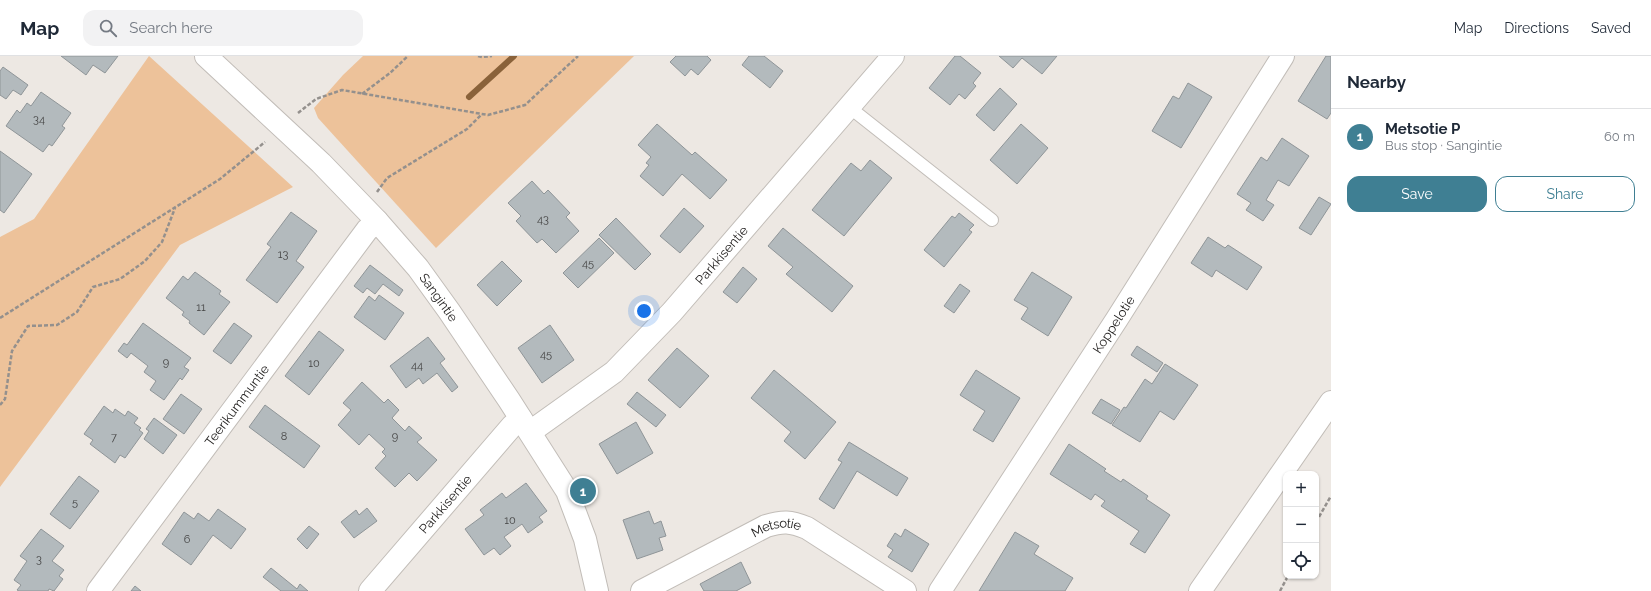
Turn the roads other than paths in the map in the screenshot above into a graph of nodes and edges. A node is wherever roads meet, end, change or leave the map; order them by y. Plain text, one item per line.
1 (206, 56) edge
2 (892, 56) edge
3 (1283, 56) edge
4 (849, 107) junction
5 (992, 220) dead end
6 (377, 221) junction
7 (1331, 402) edge
8 (525, 425) junction
9 (98, 591) edge
10 (370, 591) edge
11 (596, 591) edge
12 (642, 591) edge
13 (905, 591) edge
14 (940, 591) edge
15 (1200, 591) edge

1 - 6 street, Sangintie
2 - 4 street, Parkkisentie
3 - 14 street, Koppelotie
4 - 5 lane
4 - 8 street, Parkkisentie
6 - 8 street, Sangintie
6 - 9 street, Teerikummuntie
7 - 15 street
8 - 10 street, Parkkisentie
8 - 11 street, Sangintie
12 - 13 street, Metsotie

